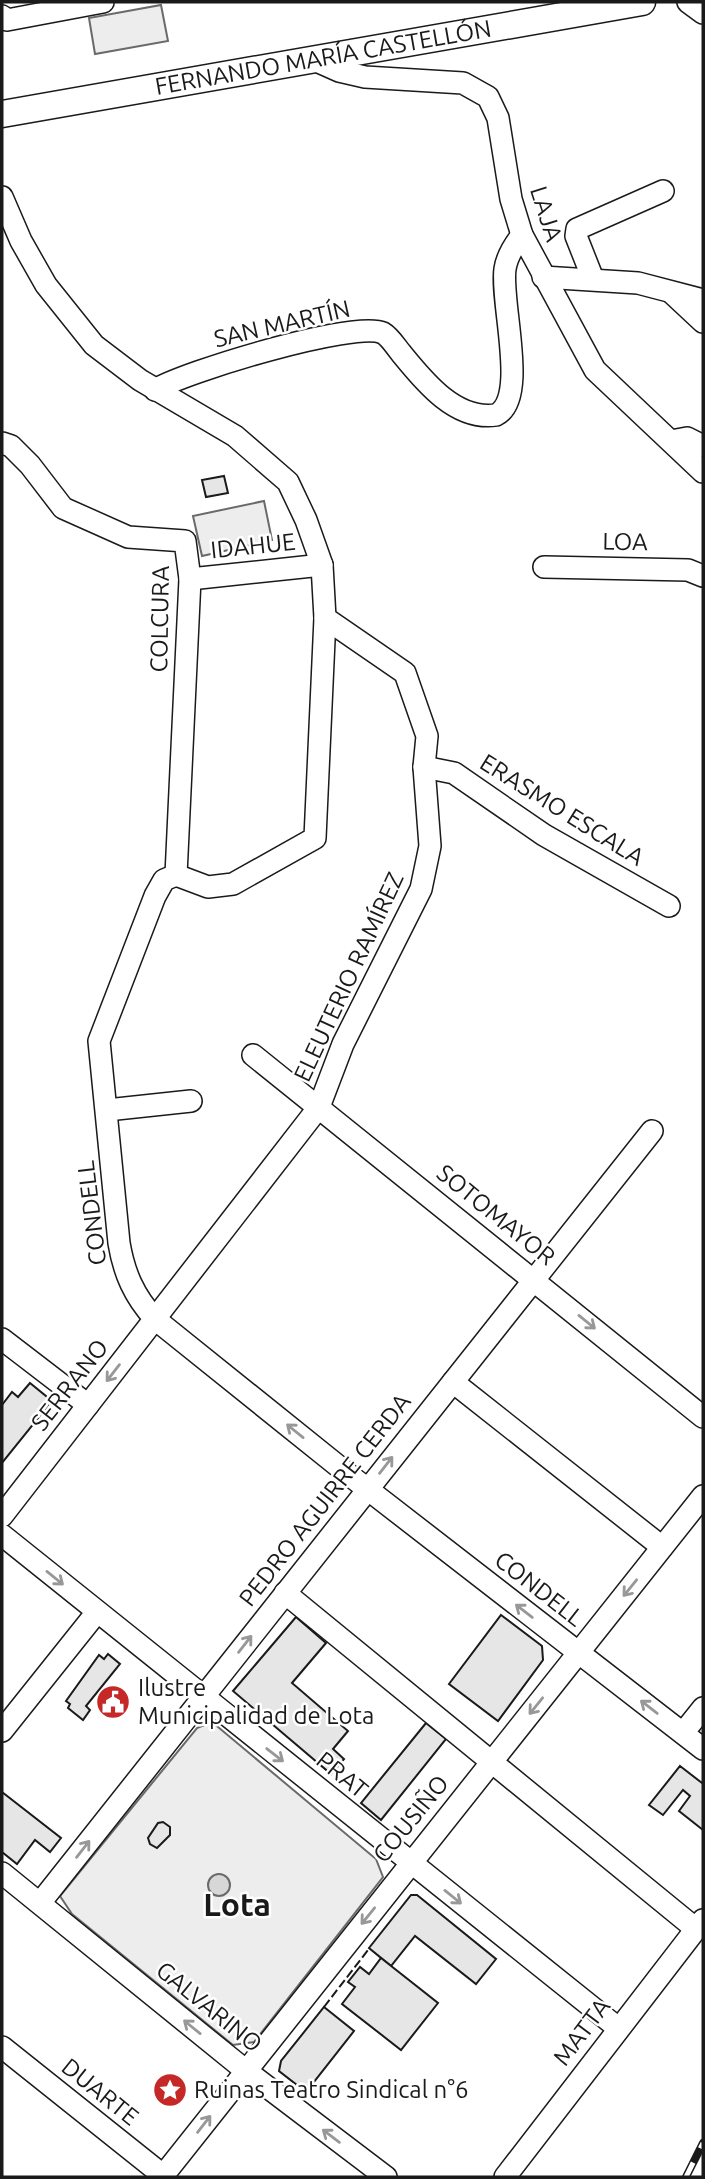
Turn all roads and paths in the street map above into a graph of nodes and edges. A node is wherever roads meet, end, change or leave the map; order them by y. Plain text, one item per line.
1 (103, 2) edge
2 (642, 2) edge
3 (688, 2) edge
4 (703, 13) edge
5 (3, 24) edge
6 (312, 59) junction
7 (2, 114) edge
8 (663, 191) dead end
9 (2, 197) edge
10 (522, 235) junction
11 (543, 277) junction
12 (593, 279) junction
13 (668, 290) junction
14 (703, 300) edge
15 (703, 322) edge
16 (155, 390) junction
17 (671, 441) junction
18 (2, 443) edge
19 (703, 446) edge
20 (703, 472) edge
21 (322, 565) junction
22 (544, 567) dead end
23 (703, 576) edge
24 (190, 579) junction
25 (325, 618) junction
26 (424, 767) junction
27 (176, 875) junction
28 (669, 906) dead end
29 (253, 1055) dead end
30 (191, 1101) dead end
31 (319, 1107) junction
32 (107, 1110) junction
33 (652, 1130) dead end
34 (534, 1279) junction
35 (155, 1319) junction
36 (2, 1339) edge
37 (453, 1382) junction
38 (88, 1405) junction
39 (703, 1417) edge
40 (368, 1489) junction
41 (703, 1496) edge
42 (2, 1516) edge
43 (2, 1535) edge
44 (662, 1547) junction
45 (285, 1593) junction
46 (97, 1612) junction
47 (578, 1653) junction
48 (203, 1697) junction
49 (703, 1709) edge
50 (2, 1731) edge
51 (683, 1733) junction
52 (703, 1749) edge
53 (491, 1762) junction
54 (411, 1863) junction
55 (2, 1873) edge
56 (40, 1903) junction
57 (700, 1925) edge
58 (618, 2028) junction
59 (2, 2047) edge
60 (245, 2070) junction
61 (164, 2177) edge
62 (386, 2177) edge
63 (505, 2177) edge

1 - 5 street
2 - 6 main road, FERNANDO MARÍA CASTELLÓN
3 - 4 street
6 - 7 main road, FERNANDO MARÍA CASTELLÓN
6 - 10 street, LAJA
8 - 12 street
9 - 16 street
10 - 11 street, LAJA
10 - 16 street, SAN MARTÍN
11 - 12 street
11 - 17 street, LAJA
12 - 13 street
13 - 14 street
13 - 15 street
16 - 21 street
17 - 19 street
17 - 20 street, LAJA
18 - 24 street, COLCURA
21 - 24 street, IDAHUE
21 - 25 street
22 - 23 street, LOA
24 - 27 street, COLCURA
25 - 26 street, ELEUTERIO RAMÍREZ
25 - 27 street
26 - 28 street, ERASMO ESCALA
26 - 31 street, ELEUTERIO RAMÍREZ
27 - 32 street, CONDELL
29 - 31 street, SOTOMAYOR
30 - 32 street
31 - 34 street, SOTOMAYOR
31 - 35 street, ELEUTERIO RAMÍREZ
32 - 35 street, CONDELL
33 - 34 street, PEDRO AGUIRRE CERDA
34 - 37 street, PEDRO AGUIRRE CERDA
34 -> 39 street, SOTOMAYOR
35 -> 38 street, SERRANO
40 -> 35 street, CONDELL
36 - 38 street
40 -> 37 street, PEDRO AGUIRRE CERDA
37 - 44 street
38 - 42 street, SERRANO
40 - 45 street, PEDRO AGUIRRE CERDA
47 -> 40 street, CONDELL
41 - 44 street, COUSIÑO
43 -> 46 street, PRAT
44 -> 47 street, COUSIÑO
48 -> 45 street, PEDRO AGUIRRE CERDA
45 - 53 street
46 - 48 street, PRAT
46 - 50 street
51 -> 47 street, CONDELL
47 -> 53 street, COUSIÑO
48 -> 54 street, PRAT
56 -> 48 street, PEDRO AGUIRRE CERDA
49 - 51 street
51 - 52 street, CONDELL
53 - 54 street, COUSIÑO
53 - 57 street
54 -> 58 street, PRAT
54 -> 60 street, COUSIÑO
55 - 56 street, GALVARINO
60 -> 56 street, GALVARINO
57 - 58 street, MATTA
58 - 63 street, MATTA
59 - 61 street, DUARTE
61 -> 60 street, COUSIÑO
62 -> 60 street, GALVARINO

